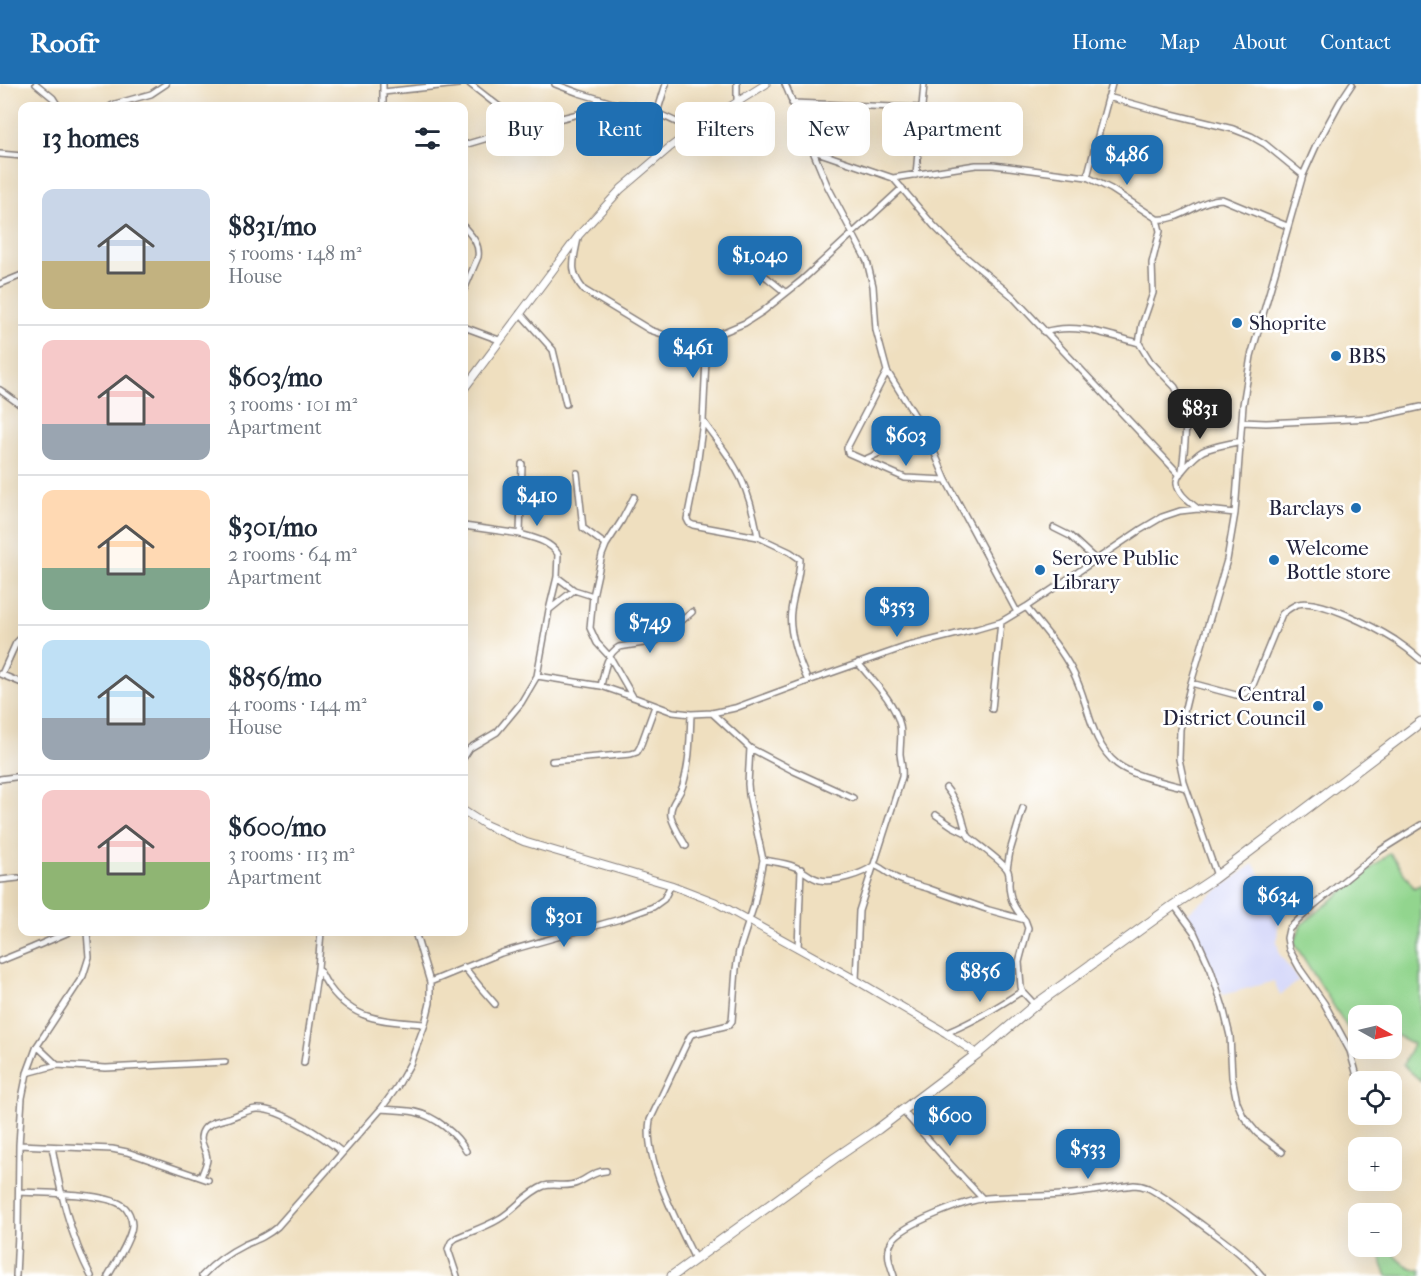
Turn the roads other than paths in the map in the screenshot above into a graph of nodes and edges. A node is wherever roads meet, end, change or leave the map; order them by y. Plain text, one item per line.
1 (36, 84) edge
2 (166, 84) edge
3 (383, 84) edge
4 (458, 84) edge
5 (470, 84) edge
6 (555, 84) edge
7 (666, 84) edge
8 (736, 84) edge
9 (766, 84) edge
10 (784, 84) edge
11 (924, 84) edge
12 (1112, 84) edge
13 (1352, 84) edge
14 (383, 92) junction
15 (1108, 97) junction
16 (56, 102) edge
17 (126, 102) edge
18 (383, 102) edge
19 (493, 102) edge
20 (612, 102) edge
21 (660, 102) edge
22 (737, 102) joint
23 (792, 102) edge
24 (922, 102) edge
25 (486, 138) edge
26 (468, 144) edge
27 (675, 144) edge
28 (0, 152) edge
29 (18, 156) edge
30 (814, 156) edge
31 (829, 156) edge
32 (917, 156) edge
33 (916, 175) junction
34 (1303, 175) junction
35 (1087, 177) junction
36 (893, 178) junction
37 (902, 188) junction
38 (1157, 219) junction
39 (1287, 226) junction
40 (468, 232) edge
41 (853, 234) junction
42 (579, 235) junction
43 (749, 263) dead end
44 (18, 277) edge
45 (468, 281) edge
46 (0, 284) edge
47 (786, 292) junction
48 (520, 313) junction
49 (468, 328) edge
50 (1044, 332) junction
51 (706, 339) junction
52 (499, 340) junction
53 (1139, 343) junction
54 (887, 371) junction
55 (468, 383) edge
56 (0, 390) edge
57 (18, 403) edge
58 (566, 404) dead end
59 (1421, 407) edge
60 (704, 421) junction
61 (1242, 422) junction
62 (927, 435) junction
63 (1241, 441) junction
64 (864, 460) junction
65 (522, 464) dead end
66 (1181, 472) junction
67 (576, 473) dead end
68 (946, 480) junction
69 (634, 497) dead end
70 (1198, 509) junction
71 (1235, 513) junction
72 (468, 527) edge
73 (1054, 528) dead end
74 (520, 534) junction
75 (758, 537) junction
76 (606, 544) junction
77 (1095, 559) junction
78 (556, 577) junction
79 (574, 590) junction
80 (593, 596) junction
81 (1026, 607) junction
82 (549, 610) junction
83 (692, 612) dead end
84 (1017, 612) junction
85 (1001, 621) junction
86 (18, 641) edge
87 (610, 657) junction
88 (1421, 660) edge
89 (858, 663) junction
90 (1, 674) edge
91 (537, 676) junction
92 (18, 680) edge
93 (808, 681) junction
94 (1191, 683) junction
95 (600, 686) junction
96 (633, 697) junction
97 (655, 706) junction
98 (992, 709) dead end
99 (712, 713) junction
100 (691, 714) junction
101 (1421, 722) edge
102 (468, 747) edge
103 (750, 748) junction
104 (552, 761) dead end
105 (18, 777) edge
106 (0, 779) edge
107 (946, 788) dead end
108 (1186, 788) junction
109 (854, 798) dead end
110 (1023, 808) dead end
111 (468, 814) edge
112 (936, 815) dead end
113 (1421, 825) edge
114 (966, 833) junction
115 (686, 846) dead end
116 (763, 860) junction
117 (874, 865) junction
118 (801, 869) junction
119 (1007, 869) junction
120 (1217, 876) junction
121 (18, 878) dead end
122 (0, 880) edge
123 (671, 885) junction
124 (1174, 905) junction
125 (749, 920) junction
126 (1025, 920) junction
127 (60, 936) edge
128 (87, 936) edge
129 (321, 936) edge
130 (416, 936) edge
131 (798, 948) junction
132 (0, 961) edge
133 (464, 967) junction
134 (318, 968) junction
135 (856, 980) junction
136 (430, 982) junction
137 (1022, 991) junction
138 (495, 1004) dead end
139 (1035, 1005) junction
140 (424, 1024) junction
141 (946, 1033) junction
142 (37, 1046) junction
143 (977, 1054) junction
144 (225, 1062) dead end
145 (304, 1063) dead end
146 (57, 1065) junction
147 (1356, 1071) edge
148 (27, 1073) junction
149 (381, 1110) junction
150 (902, 1110) junction
151 (19, 1145) junction
152 (52, 1147) junction
153 (466, 1151) dead end
154 (342, 1152) junction
155 (1282, 1152) dead end
156 (606, 1171) dead end
157 (201, 1177) junction
158 (208, 1180) dead end
159 (19, 1192) junction
160 (61, 1193) junction
161 (983, 1199) junction
162 (695, 1259) junction
163 (16, 1276) edge
164 (91, 1276) edge
165 (108, 1276) edge
166 (202, 1276) edge
167 (457, 1276) edge
168 (672, 1276) edge
169 (894, 1276) edge
170 (1262, 1276) edge

1 - 16 street
2 - 17 street
3 - 14 street
4 - 14 street
5 - 19 street
6 - 20 street
7 - 21 street
8 - 22 street
9 - 22 street
10 - 23 street
11 - 24 street
12 - 15 street
13 - 34 street
14 - 18 street
15 - 34 street
15 - 35 street
25 - 26 street
27 - 42 street
28 - 29 street
30 - 41 street
31 - 36 street
32 - 33 street
33 - 35 street
33 - 36 street
34 - 39 street
35 - 38 street
36 - 37 street
37 - 41 street
37 - 50 street
38 - 39 street
38 - 53 street
39 - 61 street
40 - 45 street
41 - 47 street
41 - 54 street
42 - 48 street
42 - 51 street
43 - 47 street
44 - 46 street
47 - 51 street
48 - 52 street
48 - 58 street
49 - 52 street
50 - 53 street
50 - 66 street
51 - 60 street
52 - 55 street
53 - 66 street
54 - 62 street
54 - 64 street
56 - 57 street
59 - 61 street
60 - 75 street
60 - 75 street
61 - 63 street
62 - 64 street
62 - 68 street
63 - 66 street
63 - 71 street
64 - 68 street
65 - 74 street
66 - 70 street
67 - 76 street
68 - 84 street
69 - 76 street
70 - 71 street
70 - 77 street
71 - 94 street
72 - 74 street
73 - 77 street
74 - 78 street
75 - 93 street
76 - 80 street
77 - 81 street
78 - 79 street
78 - 82 street
79 - 80 street
79 - 82 street
80 - 87 street
81 - 84 street
81 - 108 street
82 - 91 street
83 - 87 street
84 - 85 street
85 - 89 street
85 - 98 street
86 - 90 street
87 - 95 street
87 - 96 street
88 - 94 street
89 - 93 street
89 - 117 street
90 - 92 street
91 - 95 street
91 - 102 street
93 - 99 street
94 - 108 street
95 - 96 street
96 - 97 street
97 - 100 street
97 - 104 street
99 - 100 street
99 - 103 street
100 - 115 street
101 - 120 main road
103 - 109 street
103 - 116 street
105 - 106 street
107 - 114 street
108 - 120 street
110 - 119 street
111 - 123 street
112 - 114 street
113 - 147 street
114 - 119 street
116 - 118 street
116 - 125 street
117 - 118 street
117 - 126 street
117 - 135 street
118 - 131 street
119 - 126 street
120 - 124 main road
121 - 122 street
123 - 125 street
123 - 133 street
124 - 139 main road
124 - 155 street
125 - 131 street
125 - 162 street
126 - 137 street
127 - 132 street
128 - 142 street
129 - 134 street
130 - 136 street
131 - 135 street
133 - 136 street
133 - 138 street
134 - 140 street
134 - 145 street
135 - 141 street
136 - 140 street
137 - 139 street
137 - 141 street
139 - 143 main road
140 - 149 street
141 - 143 street
142 - 146 street
142 - 148 street
143 - 150 main road
144 - 146 street
146 - 148 street
148 - 151 street
149 - 153 street
149 - 154 street
150 - 161 street
150 - 162 main road
151 - 152 street
151 - 159 street
152 - 157 street
152 - 160 street
154 - 157 street
154 - 166 street
156 - 167 street
157 - 158 street
159 - 160 street
159 - 163 street
160 - 164 street
160 - 165 street
161 - 169 street
161 - 170 street
162 - 168 main road

